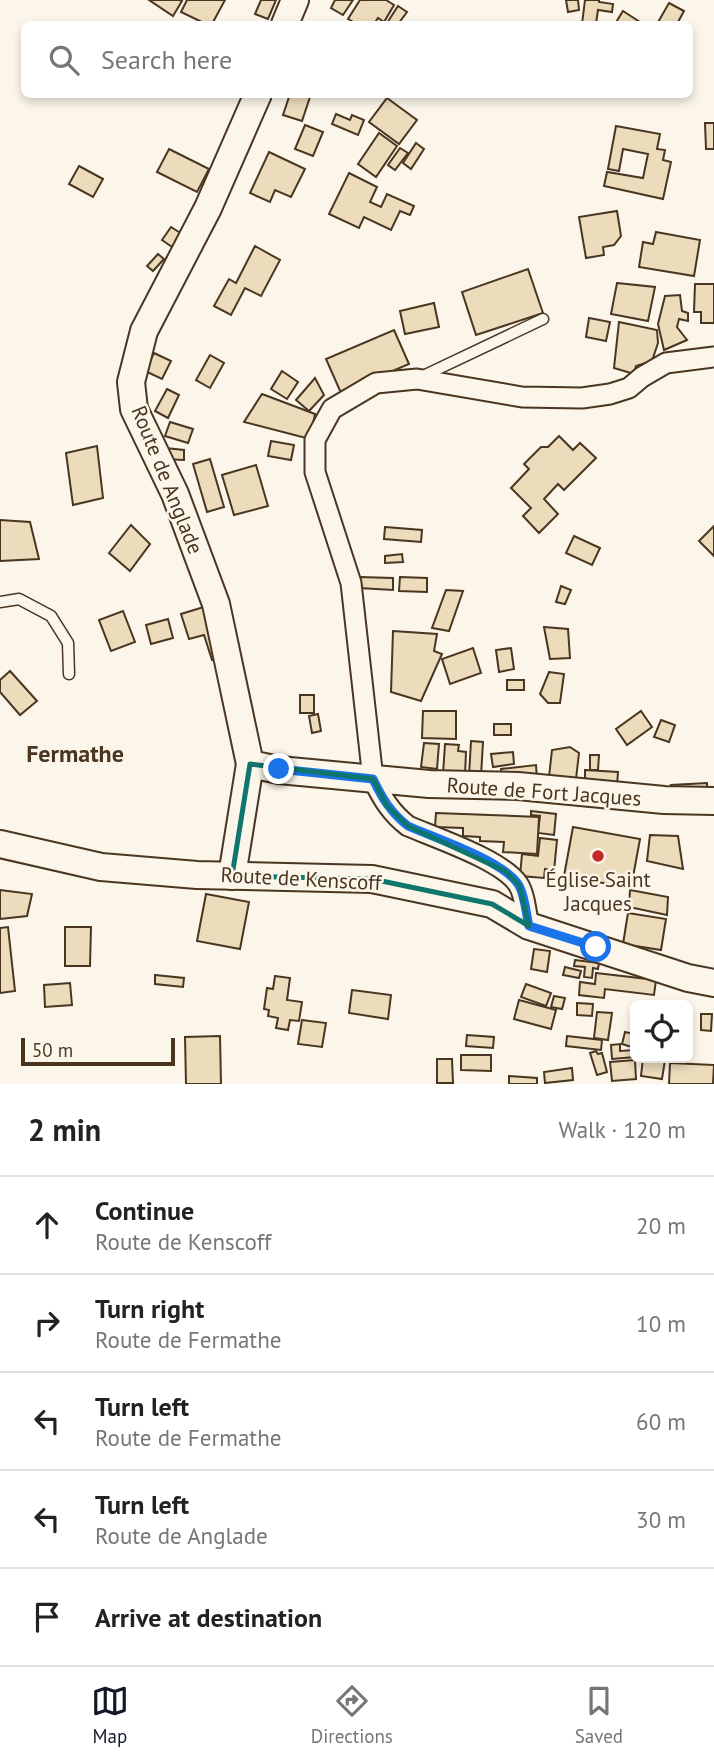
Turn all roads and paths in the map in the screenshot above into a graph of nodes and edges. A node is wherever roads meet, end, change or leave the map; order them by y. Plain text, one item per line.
1 (295, 0) edge
2 (286, 21) edge
3 (256, 98) edge
4 (543, 319) dead end
5 (714, 357) edge
6 (417, 379) junction
7 (0, 602) edge
8 (69, 674) dead end
9 (250, 764) junction
10 (373, 779) junction
11 (714, 801) edge
12 (0, 844) edge
13 (232, 876) junction
14 (529, 926) junction
15 (714, 983) edge

1 - 2 street
3 - 9 street, Route de Anglade
4 - 6 lane
5 - 6 street
6 - 10 street
7 - 8 lane
9 - 10 street
9 - 13 street
10 - 11 street, Route de Fort Jacques
10 - 14 street
12 - 13 street, Route de Kenscoff
13 - 14 street, Route de Kenscoff
14 - 15 street, Route de Kenscoff

